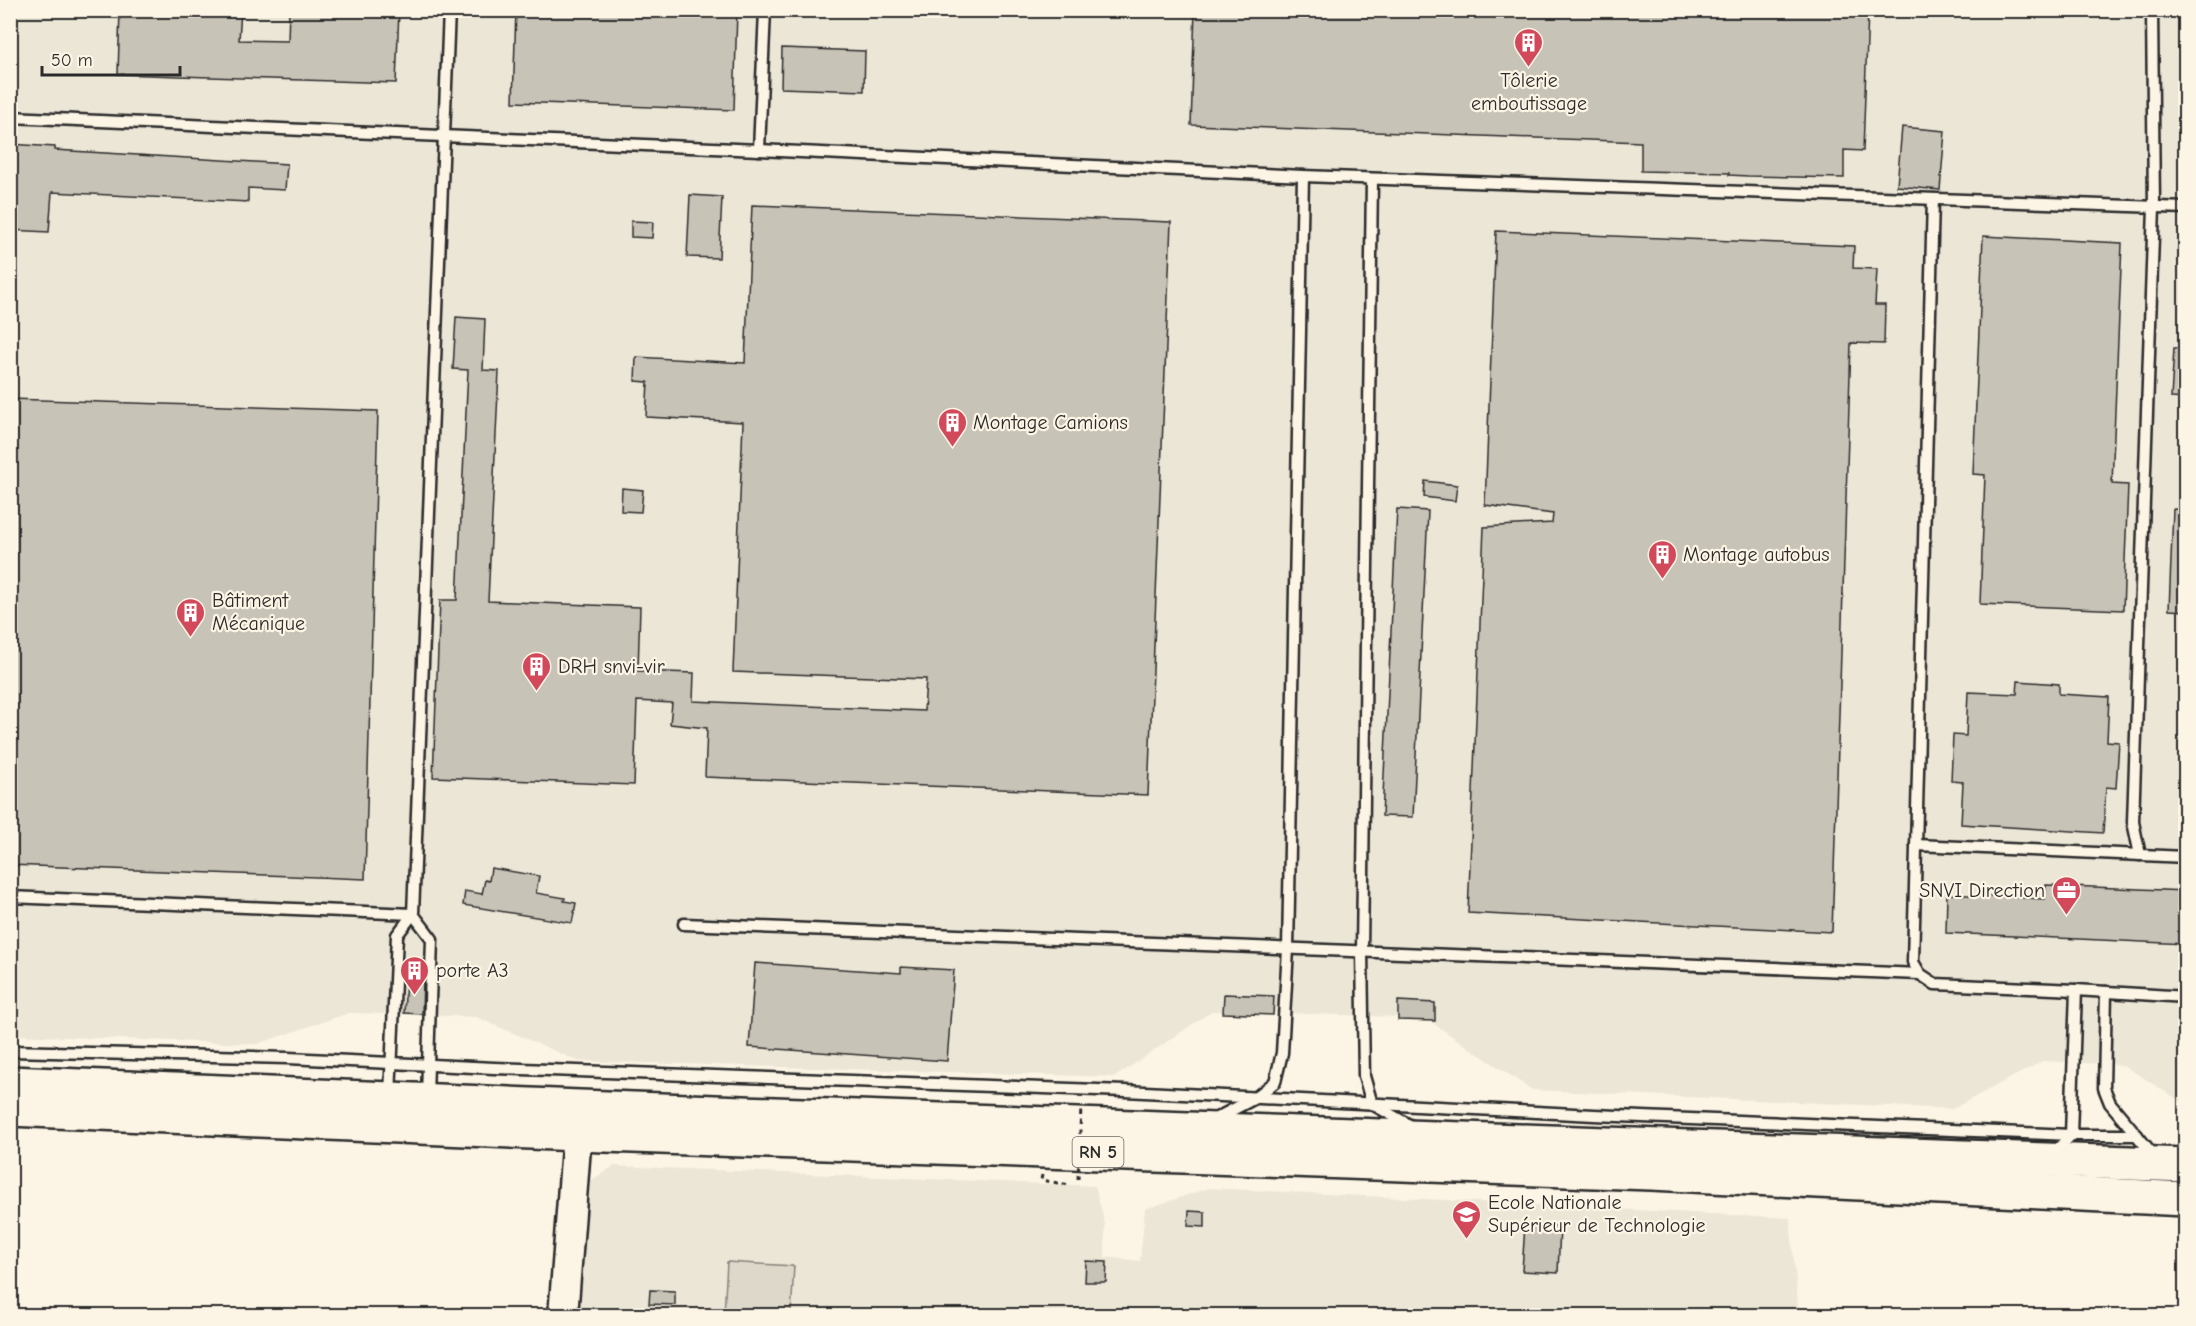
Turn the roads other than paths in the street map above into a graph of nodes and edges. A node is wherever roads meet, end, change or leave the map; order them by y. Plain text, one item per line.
1 (449, 10) edge
2 (765, 10) edge
3 (2152, 10) edge
4 (10, 117) edge
5 (444, 137) junction
6 (759, 150) junction
7 (1303, 176) junction
8 (1372, 179) junction
9 (1932, 200) junction
10 (2154, 207) junction
11 (2186, 208) edge
12 (1916, 845) junction
13 (2140, 855) junction
14 (2186, 857) edge
15 (10, 897) edge
16 (414, 914) junction
17 (684, 924) dead end
18 (1288, 949) junction
19 (1362, 952) junction
20 (1920, 974) junction
21 (2076, 990) junction
22 (2106, 992) junction
23 (2186, 997) edge
24 (10, 1051) edge
25 (392, 1063) junction
26 (428, 1065) junction
27 (10, 1083) edge
28 (1255, 1098) junction
29 (390, 1099) junction
30 (427, 1100) junction
31 (1372, 1104) junction
32 (10, 1109) edge
33 (1192, 1129) junction
34 (577, 1134) junction
35 (2071, 1135) junction
36 (2137, 1136) junction
37 (1435, 1138) junction
38 (2048, 1159) junction
39 (2173, 1164) edge
40 (2186, 1199) edge
41 (562, 1316) edge

1 - 5 lane
2 - 6 lane
3 - 10 lane
4 - 5 lane
5 - 6 lane
5 - 16 lane
6 - 7 lane
7 - 8 lane
7 - 18 lane
8 - 9 lane
8 - 19 lane
9 - 10 lane
9 - 12 lane
10 - 11 lane
10 - 13 lane
12 - 13 lane
12 - 20 lane
13 - 14 lane
15 - 16 lane
16 - 25 lane
16 - 26 lane
17 - 18 lane
18 - 19 lane
18 - 28 lane
19 - 20 lane
19 - 31 lane
20 - 21 lane
21 - 22 lane
21 - 35 lane
22 - 23 lane
22 - 36 lane
24 - 25 lane
25 - 26 lane
25 - 29 lane
26 - 28 lane
26 - 30 lane
27 - 29 highway, RN 5
28 - 31 lane
28 - 33 lane
29 - 30 highway, RN 5
30 - 33 highway, RN 5
31 - 35 lane
31 - 37 lane
32 - 34 highway, RN 5
33 - 37 highway, RN 5
34 - 40 highway, RN 5
34 - 41 street
35 - 36 lane
35 - 38 lane
36 - 39 lane
37 - 38 highway, RN 5
38 - 39 highway, RN 5

